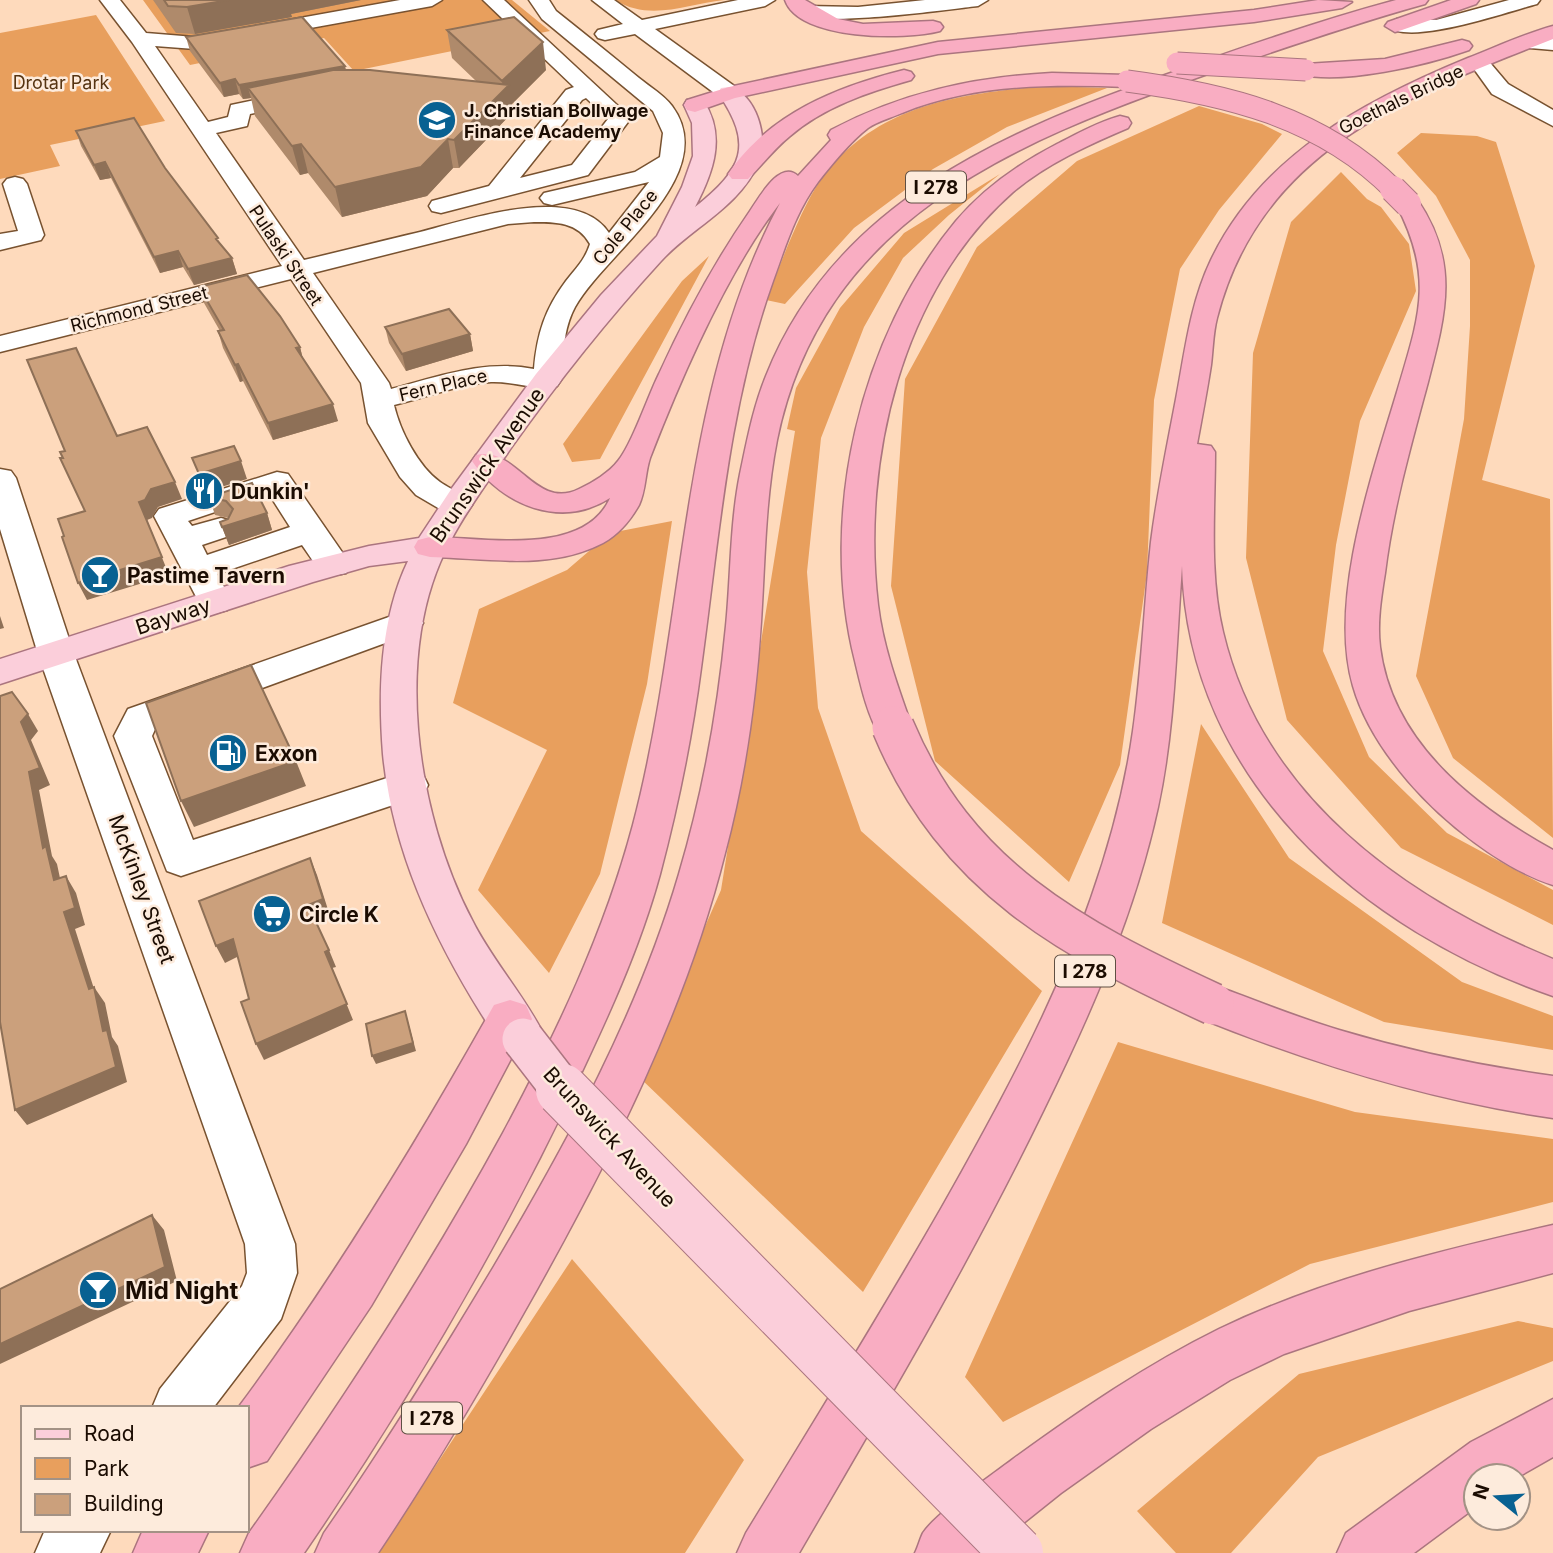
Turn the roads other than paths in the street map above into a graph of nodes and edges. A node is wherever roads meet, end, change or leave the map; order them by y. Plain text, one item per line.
1 (110, 0) edge
2 (432, 0) edge
3 (493, 0) edge
4 (539, 0) edge
5 (602, 0) edge
6 (765, 0) edge
7 (978, 0) edge
8 (1238, 0) edge
9 (1356, 0) edge
10 (1469, 0) edge
11 (1530, 0) edge
12 (801, 6) edge
13 (1407, 12) edge
14 (1553, 12) edge
15 (1055, 17) dead end
16 (587, 20) dead end
17 (641, 26) junction
18 (947, 26) dead end
19 (1553, 32) edge
20 (606, 34) junction
21 (140, 39) junction
22 (1525, 43) junction
23 (1553, 44) edge
24 (625, 50) dead end
25 (1050, 57) dead end
26 (1152, 61) dead end
27 (1479, 62) junction
28 (943, 65) junction
29 (588, 89) junction
30 (676, 89) dead end
31 (326, 92) edge
32 (734, 98) junction
33 (695, 105) junction
34 (1553, 119) edge
35 (862, 122) junction
36 (201, 130) junction
37 (672, 160) junction
38 (740, 174) junction
39 (15, 184) dead end
40 (498, 191) junction
41 (482, 222) junction
42 (431, 234) junction
43 (305, 239) dead end
44 (667, 240) junction
45 (0, 242) edge
46 (279, 245) junction
47 (597, 262) junction
48 (295, 269) junction
49 (0, 344) edge
50 (1200, 344) junction
51 (547, 380) junction
52 (380, 400) junction
53 (487, 461) junction
54 (633, 465) junction
55 (0, 478) edge
56 (456, 505) junction
57 (289, 517) junction
58 (221, 528) edge
59 (183, 540) junction
60 (430, 547) junction
61 (334, 565) junction
62 (198, 569) junction
63 (215, 602) junction
64 (405, 623) junction
65 (57, 654) junction
66 (0, 672) edge
67 (409, 785) junction
68 (1553, 869) edge
69 (1553, 978) edge
70 (517, 1029) junction
71 (1553, 1097) edge
72 (1553, 1249) edge
73 (181, 1406) edge
74 (1553, 1426) edge
75 (248, 1440) edge
76 (80, 1532) edge
77 (178, 1532) edge
78 (64, 1553) edge
79 (162, 1553) edge
80 (269, 1553) edge
81 (344, 1553) edge
82 (765, 1553) edge
83 (944, 1553) edge
84 (1017, 1553) edge
85 (1366, 1553) edge

1 - 21 street, Pulaski Street
2 - 21 street
3 - 29 street
4 - 37 street, Cole Place
5 - 17 street
6 - 17 street
7 - 12 street
8 - 15 highway
9 - 32 highway
10 - 13 highway
11 - 13 street
12 - 18 highway
13 - 71 highway, bridge
13 - 81 highway, I 278
14 - 26 highway, bridge
16 - 20 street
17 - 20 street
17 - 32 street
19 - 22 highway, Goethals Bridge / I 278
20 - 24 street
21 - 36 street, Pulaski Street
22 - 23 street
22 - 27 highway, Goethals Bridge / I 278
25 - 28 highway
27 - 34 street
27 - 50 highway, Goethals Bridge / I 278
28 - 32 highway
28 - 38 highway
29 - 40 street
29 - 40 street
30 - 33 street
31 - 36 street
32 - 33 highway
32 - 38 main road, Brunswick Avenue
33 - 44 main road, Brunswick Avenue
35 - 54 highway
35 - 68 highway, bridge
35 - 80 highway
36 - 46 street, Pulaski Street
37 - 41 street, Richmond Street
37 - 47 street, Cole Place
38 - 44 main road, Brunswick Avenue
39 - 45 street
40 - 42 street
41 - 42 street, Richmond Street
41 - 47 street, Richmond Street
42 - 48 street, Richmond Street
43 - 46 street
44 - 51 main road, Brunswick Avenue
46 - 48 street, Pulaski Street
47 - 51 street, Cole Place
48 - 49 street, Richmond Street
48 - 52 street, Pulaski Street
50 - 69 highway
50 - 82 highway, I 278
51 - 52 street, Fern Place
51 - 53 main road, Brunswick Avenue
52 - 56 street, Pulaski Street
53 - 54 highway
53 - 56 main road, Brunswick Avenue
54 - 60 highway
55 - 65 street, McKinley Street
56 - 60 main road, Brunswick Avenue
57 - 59 street
57 - 61 street
57 - 62 street
58 - 59 street
59 - 62 street
60 - 61 main road, Bayway
60 - 64 main road, Brunswick Avenue
61 - 63 main road, Bayway
62 - 63 street
63 - 65 main road, Bayway
64 - 67 main road, Brunswick Avenue
64 - 67 street
65 - 66 main road, Bayway
65 - 73 street, McKinley Street
67 - 70 main road, Brunswick Avenue
70 - 75 highway
70 - 84 main road, Brunswick Avenue, bridge
72 - 83 highway
74 - 85 highway
76 - 78 street
77 - 79 highway

